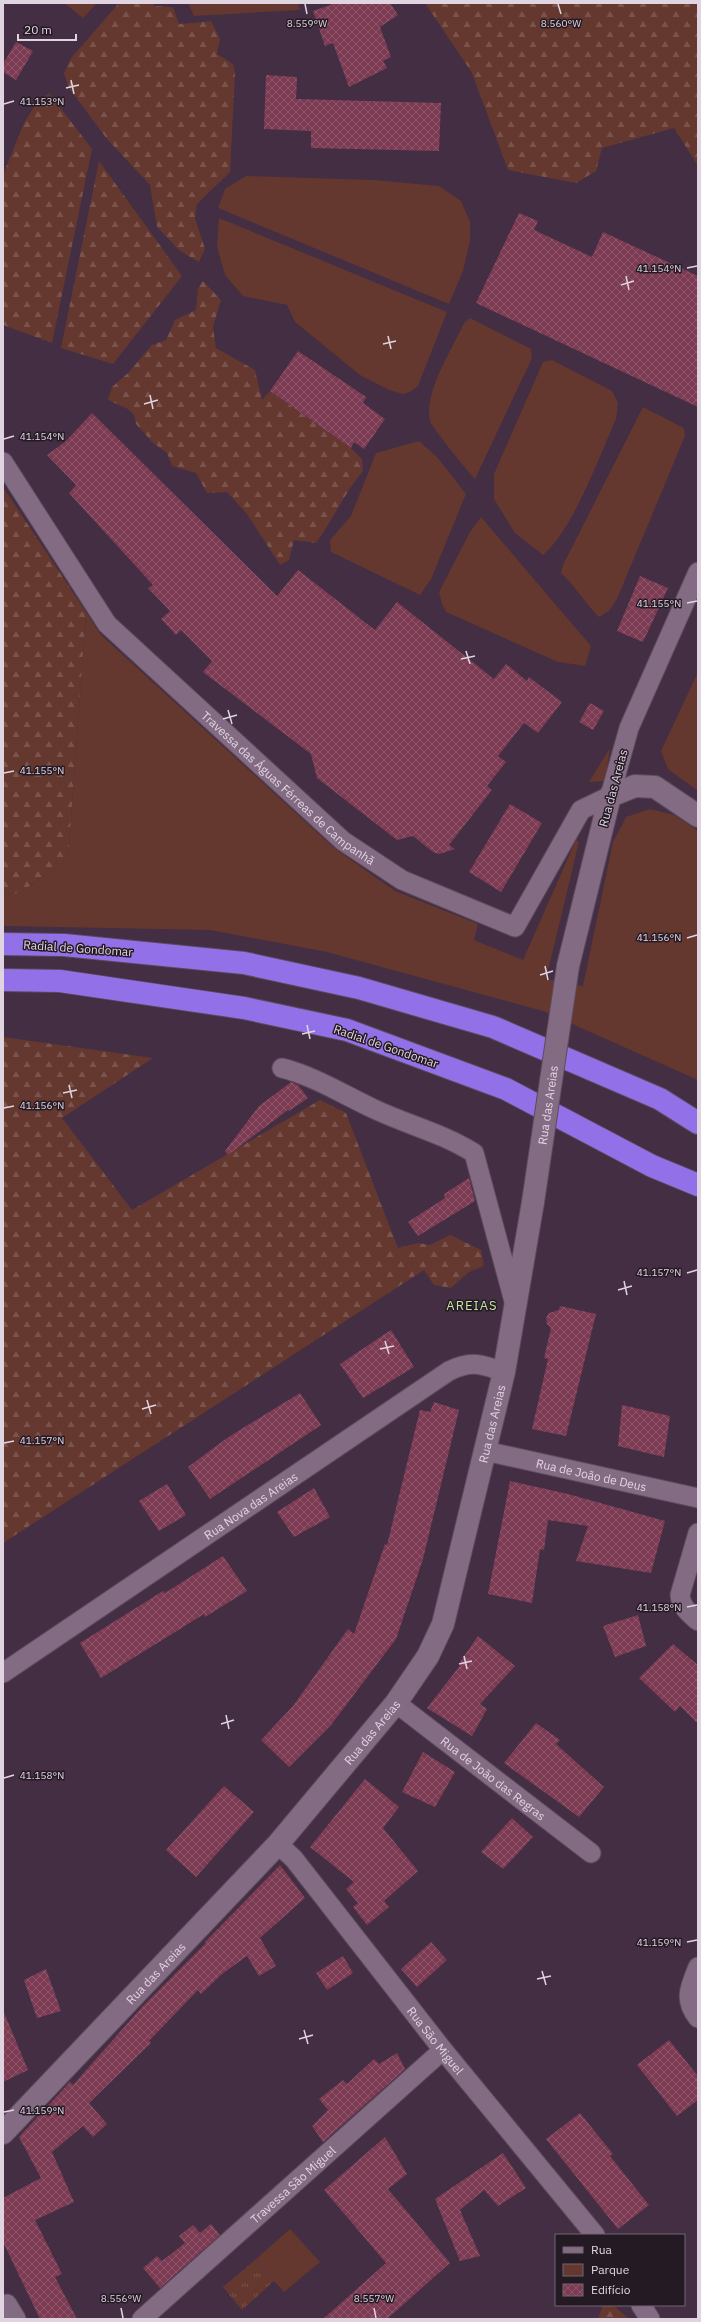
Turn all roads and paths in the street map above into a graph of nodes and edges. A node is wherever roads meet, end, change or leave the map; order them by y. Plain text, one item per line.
1 (3, 462) edge
2 (698, 572) edge
3 (610, 796) junction
4 (698, 816) edge
5 (3, 944) edge
6 (3, 980) edge
7 (282, 1068) dead end
8 (660, 1099) junction
9 (698, 1112) edge
10 (698, 1123) edge
11 (652, 1166) junction
12 (698, 1185) edge
13 (698, 1199) edge
14 (515, 1304) junction
15 (504, 1372) junction
16 (485, 1451) junction
17 (698, 1498) edge
18 (698, 1533) edge
19 (698, 1620) edge
20 (3, 1672) edge
21 (396, 1703) junction
22 (278, 1844) junction
23 (591, 1853) dead end
24 (698, 1967) edge
25 (695, 2014) edge
26 (443, 2050) junction
27 (3, 2133) edge
28 (594, 2234) edge
29 (642, 2306) edge
30 (142, 2319) edge
31 (650, 2319) edge

1 - 3 street, Travessa das Águas Férreas de Campanhã
2 - 3 street, Rua das Areias
3 - 4 street
3 - 14 street, Rua das Areias, bridge
5 - 8 highway, Radial de Gondomar
6 - 11 highway, Radial de Gondomar
7 - 14 street
8 - 9 highway
8 - 10 highway, Radial de Gondomar
11 - 12 highway, Radial de Gondomar
11 - 13 highway
14 - 15 street, Rua das Areias
15 - 16 street, Rua das Areias
15 - 20 street, Rua Nova das Areias
16 - 17 street, Rua de João de Deus
16 - 21 street, Rua das Areias
18 - 19 street
21 - 22 street, Rua das Areias
21 - 23 street, Rua de João das Regras
22 - 26 street, Rua São Miguel
22 - 27 street, Rua das Areias
24 - 25 street
26 - 28 street, Rua São Miguel
26 - 30 street, Travessa São Miguel
29 - 31 street

